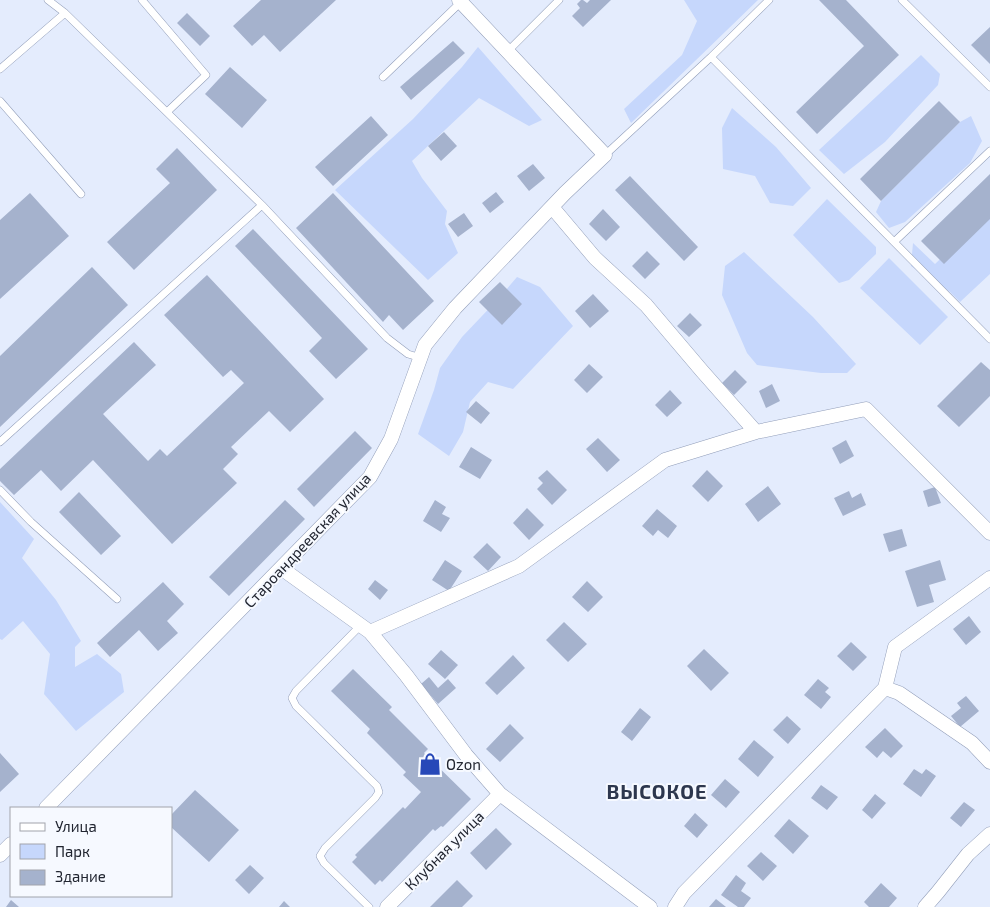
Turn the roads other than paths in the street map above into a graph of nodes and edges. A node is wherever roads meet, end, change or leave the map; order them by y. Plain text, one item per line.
1 (48, 0) edge
2 (142, 0) edge
3 (558, 0) edge
4 (769, 0) edge
5 (902, 0) edge
6 (460, 1) edge
7 (65, 13) junction
8 (508, 51) junction
9 (711, 57) junction
10 (0, 69) edge
11 (383, 77) dead end
12 (990, 87) edge
13 (0, 101) edge
14 (167, 112) junction
15 (990, 151) edge
16 (606, 155) junction
17 (81, 194) dead end
18 (262, 205) junction
19 (552, 207) junction
20 (894, 242) junction
21 (990, 339) edge
22 (421, 358) junction
23 (756, 432) junction
24 (0, 442) edge
25 (0, 490) edge
26 (990, 533) edge
27 (281, 568) junction
28 (990, 578) edge
29 (117, 599) dead end
30 (366, 628) junction
31 (885, 688) junction
32 (990, 762) edge
33 (500, 794) junction
34 (47, 807) edge
35 (990, 834) edge
36 (10, 845) edge
37 (0, 855) edge
38 (369, 907) edge
39 (388, 907) edge
40 (650, 907) edge
41 (674, 907) edge
42 (925, 907) edge

1 - 7 lane
2 - 14 lane
3 - 8 lane
4 - 9 lane
5 - 12 lane
6 - 8 street
6 - 11 lane
7 - 10 lane
7 - 14 lane
8 - 16 street
9 - 16 lane
9 - 20 lane
13 - 17 lane
14 - 18 lane
15 - 20 lane
16 - 19 street, Староандреевская улица
18 - 22 lane
18 - 24 lane
19 - 22 street, Староандреевская улица
19 - 23 street
20 - 21 lane
22 - 27 street, Староандреевская улица
23 - 26 street
23 - 30 street
25 - 29 lane
27 - 30 street
27 - 34 street, Староандреевская улица
28 - 31 street
30 - 33 street
30 - 38 lane
31 - 32 street
31 - 41 street
33 - 39 street, Клубная улица
33 - 40 street
35 - 42 street
36 - 37 street

